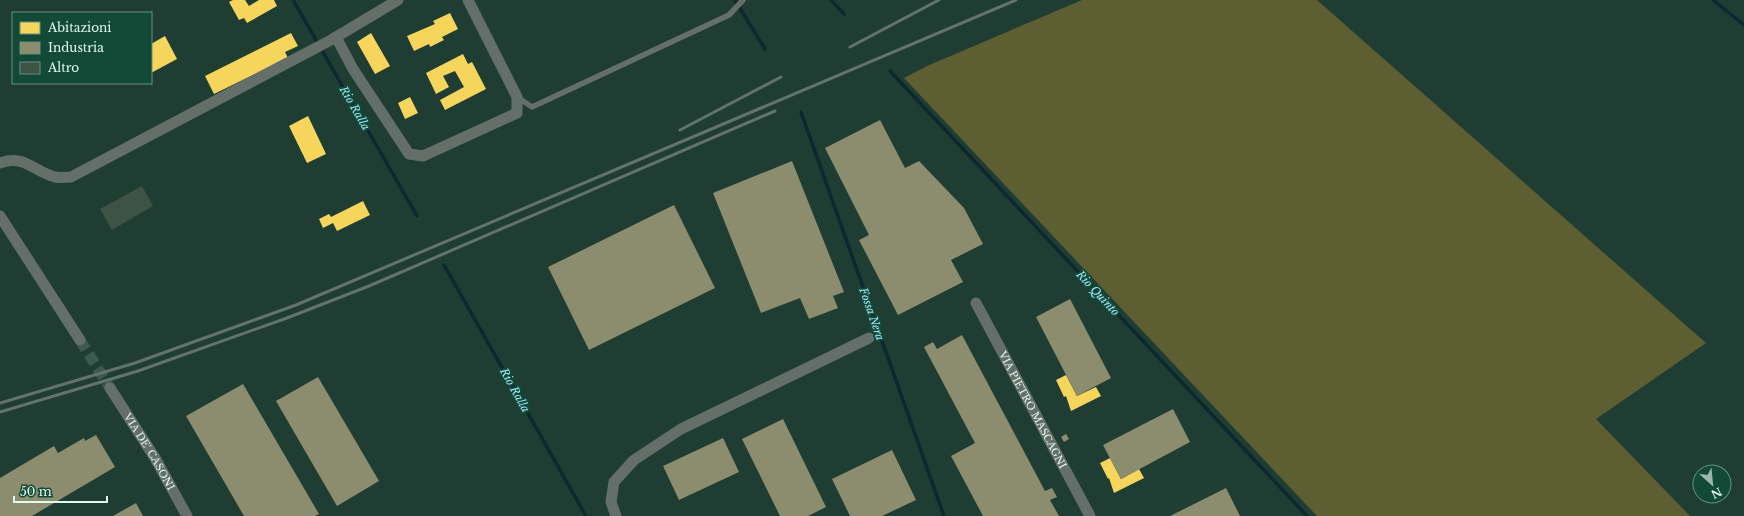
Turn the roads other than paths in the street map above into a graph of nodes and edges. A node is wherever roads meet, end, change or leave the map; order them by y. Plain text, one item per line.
1 (398, 0) edge
2 (468, 0) edge
3 (743, 0) edge
4 (333, 38) junction
5 (517, 97) junction
6 (0, 163) edge
7 (0, 216) edge
8 (976, 303) dead end
9 (869, 338) dead end
10 (80, 340) tunnel mouth
11 (110, 388) tunnel mouth
12 (187, 516) edge
13 (616, 516) edge
14 (1090, 516) edge

1 - 4 street
2 - 5 street
3 - 5 lane
4 - 5 street
4 - 6 street
7 - 10 street
8 - 14 street, VIA PIETRO MASCAGNI
9 - 13 street
11 - 12 street, VIA DE' CASONI

